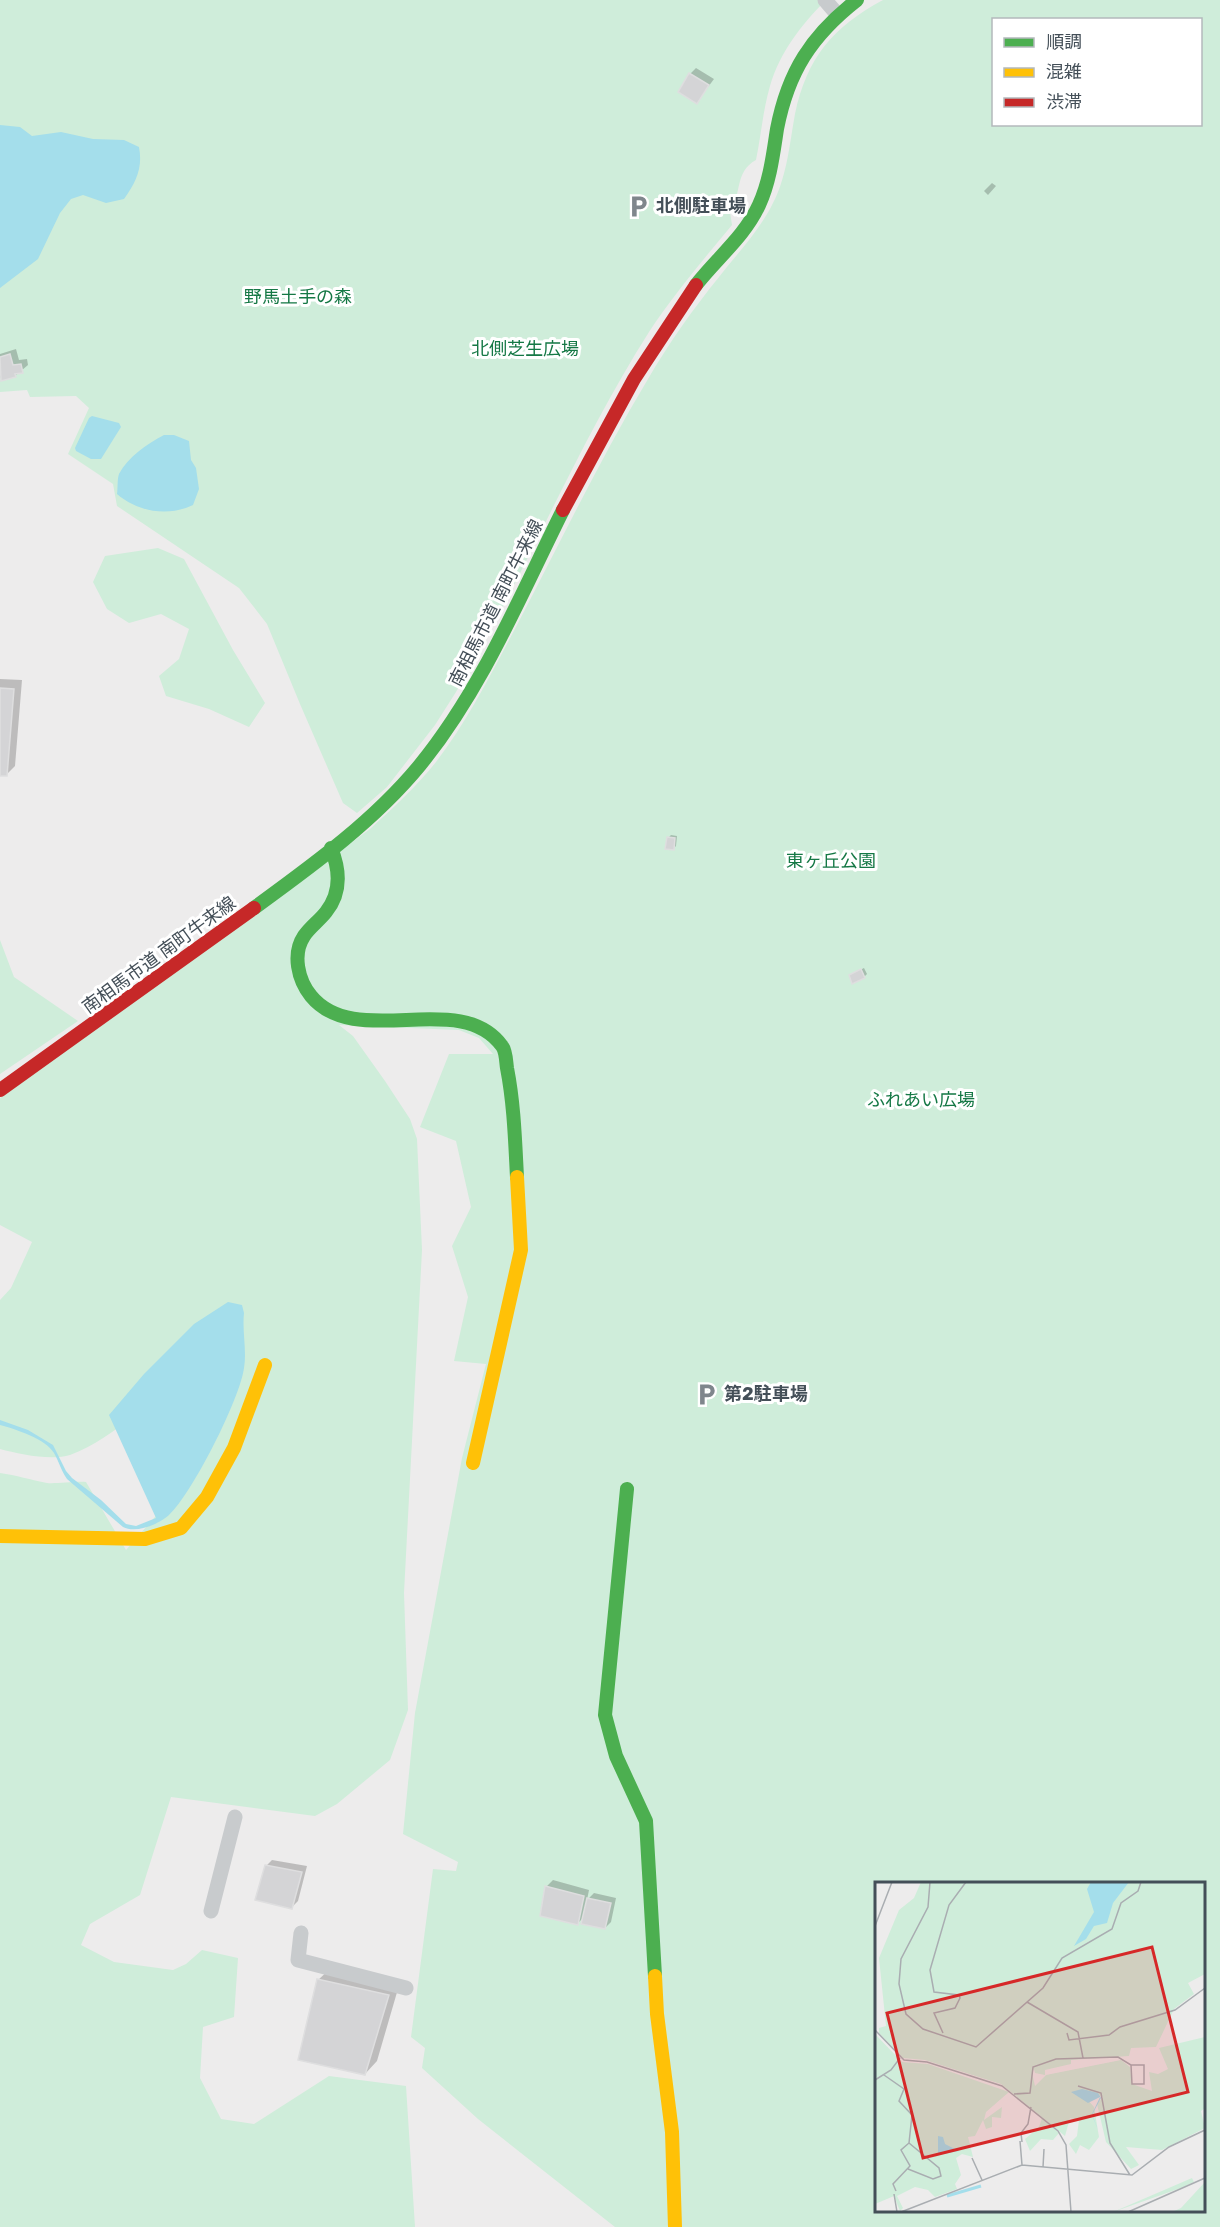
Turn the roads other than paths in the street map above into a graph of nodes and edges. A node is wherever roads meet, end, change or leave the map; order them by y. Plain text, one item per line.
1 (825, 0) edge
2 (856, 0) edge
3 (837, 14) junction
4 (331, 849) junction
5 (0, 1090) edge
6 (265, 1365) dead end
7 (473, 1463) dead end
8 (627, 1490) dead end
9 (0, 1536) edge
10 (235, 1817) dead end
11 (211, 1911) dead end
12 (301, 1933) dead end
13 (406, 1988) dead end
14 (675, 2227) edge

1 - 3 street
2 - 3 street, 南相馬市道 南町牛来線
3 - 4 street, 南相馬市道 南町牛来線
4 - 5 street, 南相馬市道 南町牛来線
4 - 7 street
6 - 9 street
8 - 14 street
10 - 11 street
12 - 13 street

